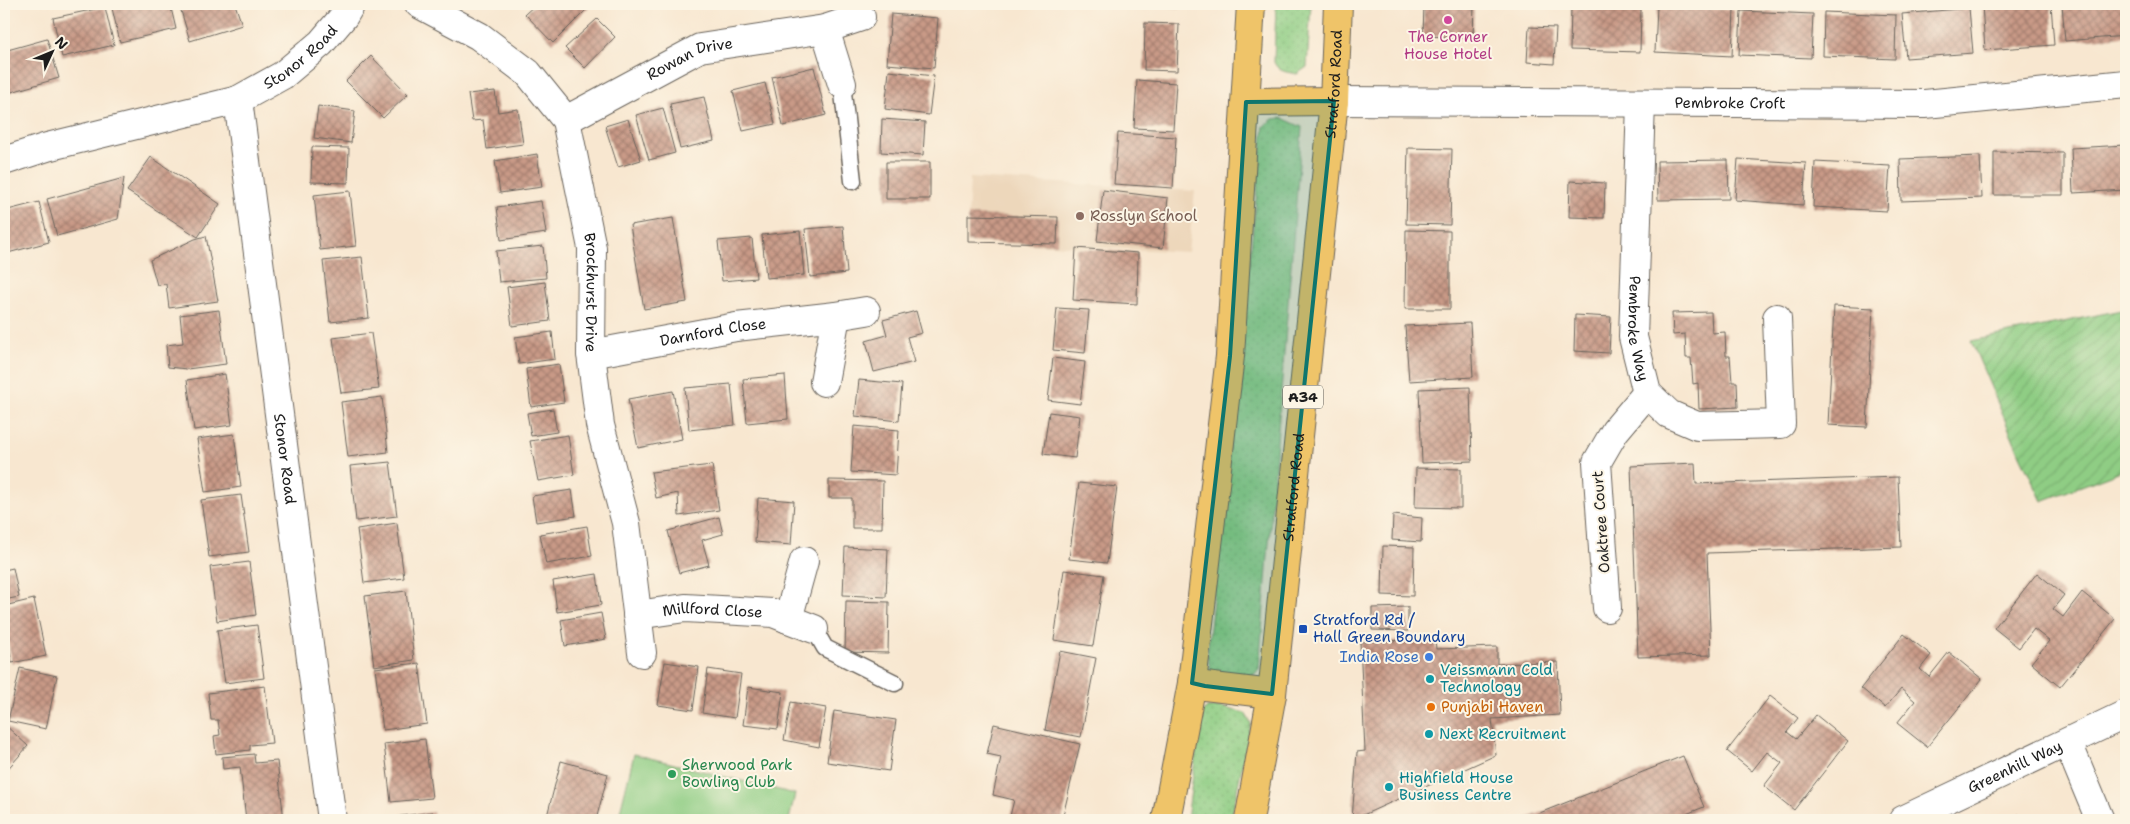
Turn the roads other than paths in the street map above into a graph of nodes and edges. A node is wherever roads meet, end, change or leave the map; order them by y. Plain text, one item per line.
1 (351, 4) edge
2 (419, 4) edge
3 (1251, 4) edge
4 (1338, 4) edge
5 (861, 17) dead end
6 (825, 29) junction
7 (842, 84) joint
8 (2126, 84) edge
9 (238, 100) junction
10 (1334, 100) junction
11 (1246, 102) junction
12 (1641, 103) junction
13 (566, 120) junction
14 (4, 161) edge
15 (853, 181) dead end
16 (866, 311) dead end
17 (836, 316) junction
18 (1777, 318) dead end
19 (591, 354) junction
20 (824, 382) dead end
21 (1647, 393) junction
22 (804, 561) dead end
23 (1607, 608) dead end
24 (637, 615) junction
25 (788, 619) junction
26 (814, 629) joint
27 (642, 653) dead end
28 (895, 682) dead end
29 (1192, 683) junction
30 (1272, 694) junction
31 (2126, 714) edge
32 (2068, 743) junction
33 (332, 820) edge
34 (1166, 820) edge
35 (1249, 820) edge
36 (1903, 820) edge
37 (2100, 820) edge

1 - 9 street, Stonor Road
2 - 13 street, Brockhurst Drive
3 - 11 highway
4 - 10 highway, Stratford Road / A34
5 - 6 street, Rowan Drive
6 - 7 street
6 - 13 street, Rowan Drive
7 - 15 lane
8 - 12 street, Pembroke Croft
9 - 14 street, Stonor Road
9 - 33 street, Stonor Road
10 - 11 highway
10 - 12 street, Pembroke Croft
10 - 30 highway, Stratford Road / A34
11 - 29 highway
12 - 21 street, Pembroke Way
13 - 19 street, Brockhurst Drive
16 - 17 street, Darnford Close
17 - 19 street, Darnford Close
17 - 20 street
18 - 21 street, Pembroke Way
19 - 24 street, Brockhurst Drive
21 - 23 street, Oaktree Court
22 - 25 street
24 - 25 street, Millford Close
24 - 27 street, Brockhurst Drive
25 - 26 street, Millford Close
26 - 28 lane
29 - 30 highway
29 - 34 highway
30 - 35 highway, Stratford Road / A34
31 - 32 street, Greenhill Way
32 - 36 street, Greenhill Way
32 - 37 street

